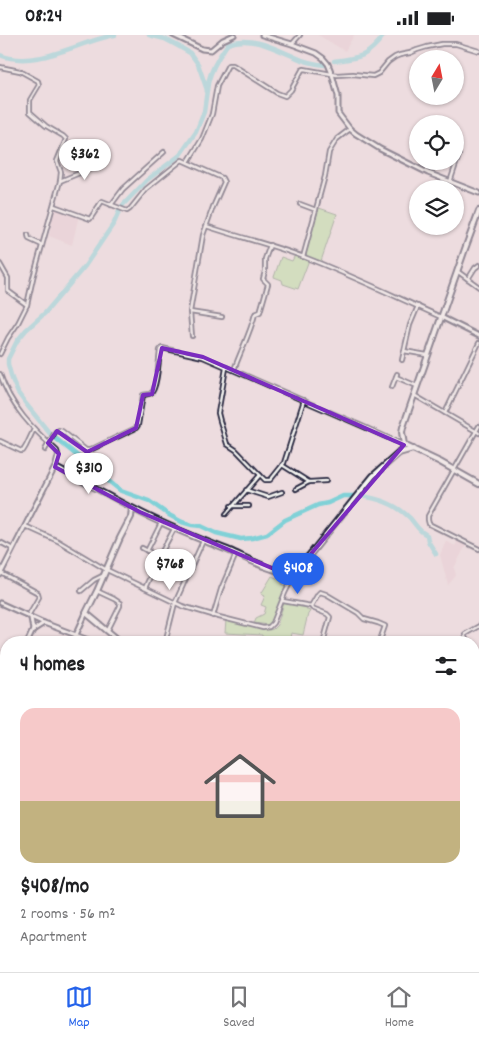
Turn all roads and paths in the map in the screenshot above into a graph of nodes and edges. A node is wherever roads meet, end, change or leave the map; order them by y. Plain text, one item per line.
1 (173, 35) edge
2 (234, 35) edge
3 (262, 35) edge
4 (300, 35) edge
5 (292, 44) junction
6 (479, 51) edge
7 (0, 67) edge
8 (332, 74) junction
9 (350, 129) junction
10 (164, 152) dead end
11 (188, 162) junction
12 (104, 163) dead end
13 (445, 180) edge
14 (60, 181) junction
15 (464, 187) edge
16 (479, 193) edge
17 (300, 204) dead end
18 (111, 205) junction
19 (54, 206) junction
20 (316, 210) junction
21 (479, 211) edge
22 (206, 226) junction
23 (28, 235) dead end
24 (42, 245) junction
25 (270, 245) junction
26 (303, 257) junction
27 (0, 264) edge
28 (479, 265) edge
29 (457, 271) junction
30 (468, 279) junction
31 (479, 287) edge
32 (27, 305) junction
33 (418, 306) junction
34 (190, 312) junction
35 (222, 317) dead end
36 (441, 317) junction
37 (192, 336) dead end
38 (479, 336) edge
39 (479, 343) edge
40 (404, 351) junction
41 (0, 354) edge
42 (428, 355) junction
43 (402, 360) dead end
44 (226, 368) junction
45 (234, 370) junction
46 (0, 373) edge
47 (417, 386) junction
48 (392, 387) dead end
49 (414, 395) junction
50 (304, 400) junction
51 (445, 413) junction
52 (479, 426) edge
53 (34, 429) junction
54 (478, 432) edge
55 (0, 441) edge
56 (48, 443) junction
57 (404, 445) junction
58 (413, 449) junction
59 (45, 450) dead end
60 (399, 453) junction
61 (282, 465) junction
62 (55, 467) junction
63 (453, 470) junction
64 (260, 475) junction
65 (326, 481) dead end
66 (310, 482) junction
67 (479, 483) edge
68 (296, 489) dead end
69 (246, 491) junction
70 (282, 492) dead end
71 (249, 505) dead end
72 (232, 507) junction
73 (132, 508) junction
74 (140, 513) junction
75 (226, 514) dead end
76 (131, 517) junction
77 (161, 522) junction
78 (25, 526) junction
79 (175, 527) junction
80 (203, 541) junction
81 (0, 542) edge
82 (142, 547) dead end
83 (13, 549) junction
84 (479, 549) edge
85 (146, 551) junction
86 (236, 554) junction
87 (159, 557) junction
88 (298, 568) junction
89 (106, 569) junction
90 (285, 571) junction
91 (1, 574) edge
92 (102, 576) junction
93 (293, 578) junction
94 (145, 588) junction
95 (81, 591) dead end
96 (97, 591) junction
97 (282, 601) junction
98 (0, 603) edge
99 (175, 603) junction
100 (311, 606) junction
101 (86, 613) junction
102 (213, 615) junction
103 (30, 617) junction
104 (83, 619) junction
105 (93, 619) junction
106 (44, 623) junction
107 (479, 625) edge
108 (33, 630) junction
109 (108, 630) junction
110 (76, 635) joint
111 (30, 636) edge
112 (114, 636) edge
113 (167, 636) edge
114 (325, 636) edge
115 (381, 636) edge
116 (465, 636) edge

1 - 2 street
3 - 5 street
4 - 5 street
5 - 8 street
6 - 8 street
7 - 14 street
8 - 9 street
8 - 11 street
9 - 13 street
9 - 20 street
10 - 18 street
11 - 18 street
11 - 22 street
12 - 14 street
14 - 19 street
15 - 16 street
17 - 20 street
18 - 19 street
19 - 24 street
20 - 26 street
21 - 29 main road
22 - 25 street
22 - 34 street
23 - 24 street
24 - 32 street
25 - 26 street
25 - 45 street
26 - 33 street
27 - 32 street
28 - 30 street
29 - 30 street
29 - 36 main road
30 - 31 street
32 - 41 street
33 - 36 street
33 - 40 street
34 - 35 street
34 - 37 street
36 - 38 street
36 - 42 main road
39 - 51 street
40 - 42 street
40 - 43 street
42 - 47 main road
44 - 45 street
44 - 56 street
44 - 64 street
45 - 50 street
46 - 53 street
47 - 48 street
47 - 49 main road
49 - 51 street
49 - 57 main road
50 - 57 street
50 - 61 street
51 - 54 street
52 - 54 street
53 - 55 street
53 - 56 street
54 - 63 street
56 - 59 street
56 - 62 street
57 - 58 main road
57 - 60 main road
58 - 60 main road
58 - 63 main road
60 - 88 main road
61 - 64 street
61 - 66 street
62 - 73 street
62 - 78 street
63 - 67 main road
63 - 84 street
64 - 69 street
65 - 66 street
66 - 68 street
69 - 70 street
69 - 72 street
71 - 72 street
72 - 75 street
73 - 74 main road
73 - 76 main road
74 - 76 main road
74 - 77 main road
76 - 89 main road
77 - 79 main road
77 - 85 street
78 - 83 street
78 - 89 street
79 - 80 main road
79 - 87 street
80 - 86 main road
80 - 99 street
81 - 83 street
82 - 85 street
83 - 91 street
85 - 87 street
86 - 90 main road
86 - 102 street
87 - 94 street
88 - 90 main road
88 - 93 street
89 - 92 main road
89 - 94 street
90 - 93 street
91 - 103 street
92 - 95 street
92 - 96 main road
93 - 97 street
94 - 99 street
96 - 101 main road
96 - 109 street
97 - 100 street
97 - 102 street
98 - 103 street
99 - 102 street
99 - 113 street
100 - 114 street
100 - 115 street
101 - 104 street
101 - 105 main road
103 - 106 street
103 - 108 street
104 - 105 street
104 - 110 street
105 - 109 main road
106 - 108 street
106 - 110 street
107 - 116 street
108 - 111 street
109 - 112 main road

